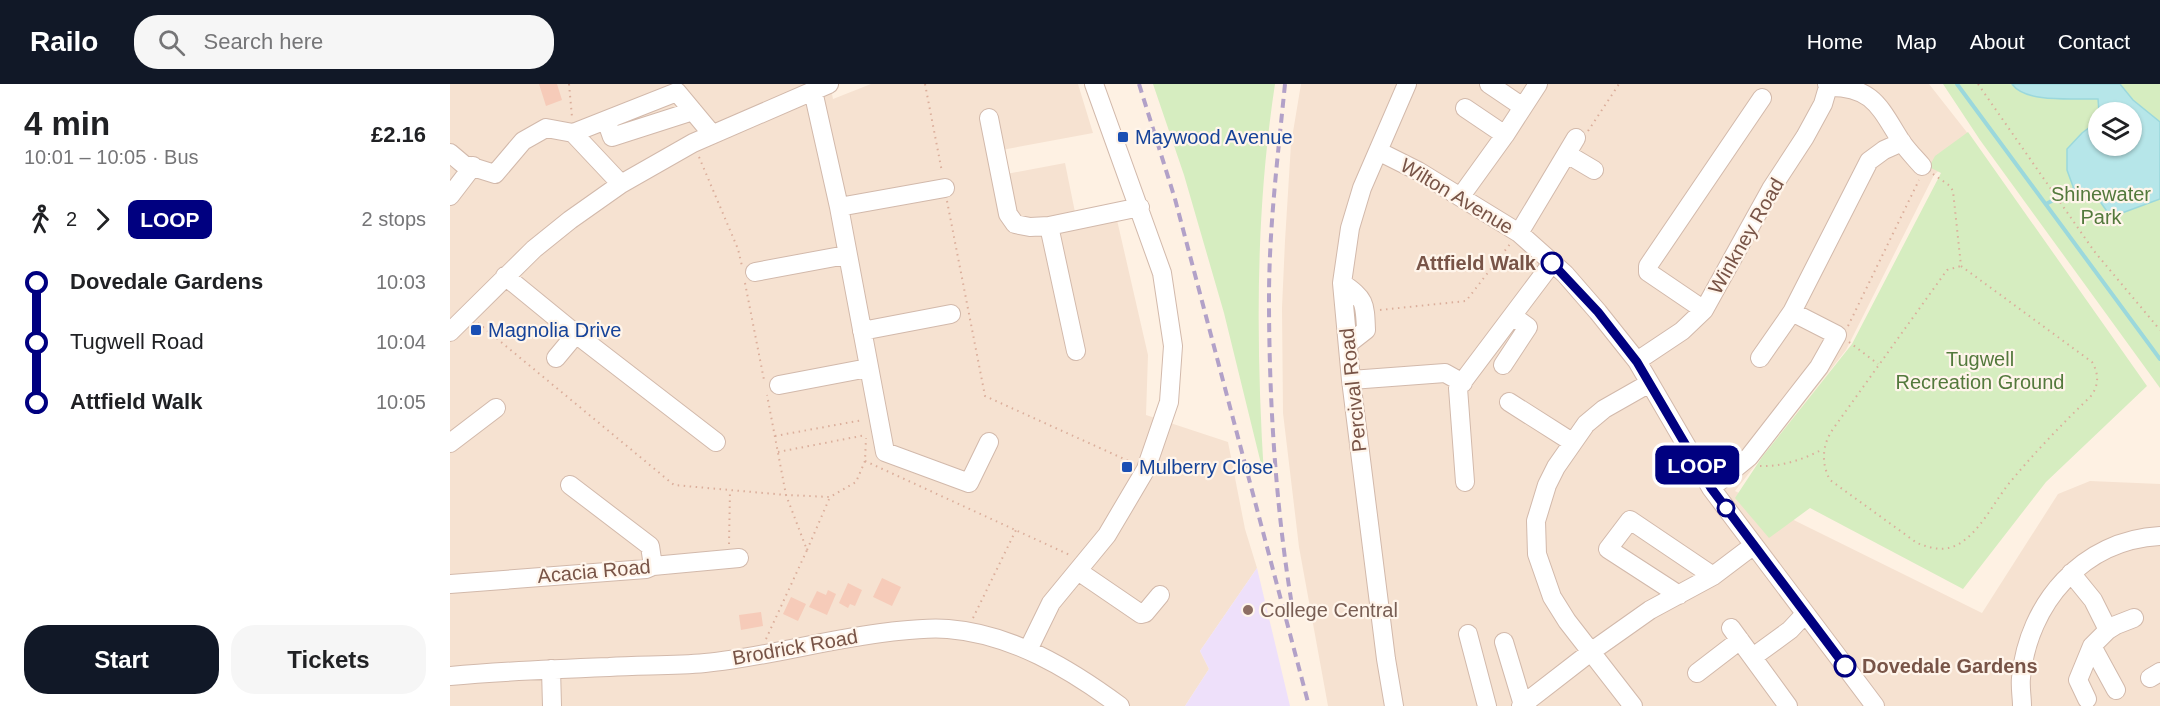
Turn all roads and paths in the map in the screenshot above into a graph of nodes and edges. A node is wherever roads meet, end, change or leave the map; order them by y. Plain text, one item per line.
1 (569, 84) edge
2 (925, 84) edge
3 (1094, 84) edge
4 (1407, 84) edge
5 (1489, 84) edge
6 (1538, 84) edge
7 (1619, 84) edge
8 (1978, 84) edge
9 (1828, 86) edge
10 (821, 87) edge
11 (1762, 98) dead end
12 (1523, 107) junction
13 (1465, 108) dead end
14 (989, 118) dead end
15 (573, 133) junction
16 (712, 134) junction
17 (1505, 135) junction
18 (1576, 138) joint
19 (1902, 142) junction
20 (693, 143) junction
21 (1378, 151) junction
22 (450, 153) edge
23 (1567, 154) junction
24 (473, 166) junction
25 (1923, 167) junction
26 (1594, 170) dead end
27 (621, 184) junction
28 (945, 188) junction
29 (450, 196) edge
30 (1461, 196) junction
31 (839, 207) junction
32 (1140, 207) junction
33 (1049, 226) junction
34 (1519, 232) junction
35 (846, 255) junction
36 (1552, 263) junction
37 (1961, 266) junction
38 (755, 272) dead end
39 (505, 276) junction
40 (1342, 283) junction
41 (1704, 310) junction
42 (1365, 311) junction
43 (1792, 312) junction
44 (951, 314) dead end
45 (467, 315) junction
46 (1513, 316) junction
47 (2160, 330) edge
48 (862, 331) junction
49 (450, 332) edge
50 (1833, 333) junction
51 (576, 334) junction
52 (1348, 344) junction
53 (1076, 351) dead end
54 (556, 358) dead end
55 (1760, 358) dead end
56 (1637, 362) junction
57 (1503, 365) dead end
58 (1879, 365) junction
59 (868, 368) junction
60 (1351, 380) junction
61 (1463, 382) junction
62 (1648, 384) junction
63 (779, 385) dead end
64 (1509, 402) dead end
65 (496, 408) dead end
66 (866, 435) junction
67 (775, 436) junction
68 (716, 442) dead end
69 (989, 442) dead end
70 (1572, 442) junction
71 (450, 443) edge
72 (1823, 449) junction
73 (778, 452) junction
74 (1749, 458) junction
75 (865, 461) junction
76 (1146, 469) junction
77 (1464, 482) dead end
78 (570, 485) dead end
79 (1711, 488) junction
80 (730, 490) junction
81 (786, 495) junction
82 (830, 497) junction
83 (1016, 530) junction
84 (2160, 536) edge
85 (1754, 545) junction
86 (807, 550) junction
87 (734, 559) joint
88 (653, 566) junction
89 (1082, 566) junction
90 (2071, 573) junction
91 (1713, 576) junction
92 (450, 584) edge
93 (1160, 595) dead end
94 (1679, 595) junction
95 (1805, 614) junction
96 (2134, 618) dead end
97 (2108, 630) junction
98 (967, 632) junction
99 (1468, 634) dead end
100 (1504, 642) dead end
101 (2092, 646) junction
102 (1028, 650) junction
103 (1592, 651) junction
104 (759, 655) junction
105 (1753, 657) junction
106 (551, 669) junction
107 (1698, 673) dead end
108 (450, 676) edge
109 (2116, 690) dead end
110 (2087, 699) dead end
111 (552, 706) edge
112 (1120, 706) edge
113 (1394, 706) edge
114 (1486, 706) edge
115 (1522, 706) edge
116 (1633, 706) edge
117 (1788, 706) edge
118 (1875, 706) edge
119 (2022, 706) edge

1 - 15 path
2 - 28 path
3 - 32 street
4 - 21 street, Percival Road
5 - 12 street
6 - 12 street
7 - 18 path
8 - 47 path
9 - 19 street
9 - 41 street, Winkney Road
10 - 16 street
10 - 31 street
11 - 41 street
12 - 17 street
13 - 17 street
14 - 33 street
15 - 16 street
15 - 24 street
15 - 27 street
16 - 20 street
17 - 30 street
18 - 23 street
19 - 25 street
19 - 43 street
20 - 27 street
20 - 67 path
21 - 30 street, Wilton Avenue
21 - 40 street, Percival Road
22 - 24 street
23 - 26 street
23 - 34 street
24 - 29 street
25 - 37 path
25 - 50 path
27 - 39 street
28 - 31 street
28 - 76 path
30 - 34 street, Wilton Avenue
31 - 35 street
32 - 33 street
32 - 76 street
33 - 53 street
34 - 36 street, Wilton Avenue
34 - 42 path
35 - 38 street
35 - 48 street
36 - 46 street
36 - 56 street, Wilton Avenue
37 - 58 path
37 - 72 path
39 - 45 street
39 - 51 street
40 - 42 street
40 - 52 street, Percival Road
41 - 56 street, Winkney Road
42 - 52 street
43 - 50 street
43 - 55 street
44 - 48 street
45 - 49 street
45 - 80 path
46 - 57 street
46 - 61 street
48 - 59 street
50 - 58 path
50 - 74 street
51 - 54 street
51 - 68 street
52 - 60 street, Percival Road
56 - 62 street, Wilton Avenue
58 - 72 path
59 - 63 street
59 - 69 street
60 - 61 street
60 - 113 street, Percival Road
61 - 77 street
62 - 70 street
62 - 79 street, Wilton Avenue
64 - 70 street
65 - 71 street
66 - 67 path
66 - 73 path
66 - 75 path
67 - 73 path
70 - 103 street
72 - 74 path
73 - 81 path
74 - 79 street
75 - 82 path
75 - 83 path
76 - 89 street
78 - 88 street
79 - 85 street, Wilton Avenue
80 - 81 path
80 - 87 path
81 - 82 path
81 - 86 path
82 - 86 path
83 - 89 path
83 - 98 path
84 - 90 street
85 - 91 street
85 - 95 street, Wilton Avenue
86 - 104 path
87 - 88 street, Acacia Road
88 - 92 street, Acacia Road
89 - 93 street
89 - 102 street
90 - 97 street
90 - 119 street
91 - 94 street
91 - 94 street
94 - 103 street
95 - 105 street
95 - 118 street, Wilton Avenue
96 - 97 street
97 - 101 street
98 - 102 street, Brodrick Road
98 - 104 street, Brodrick Road
99 - 114 street
100 - 115 street
101 - 109 street
101 - 110 street
102 - 112 street, Brodrick Road
103 - 115 street
103 - 116 street
104 - 106 street, Brodrick Road
105 - 107 street
105 - 117 street
106 - 108 street, Brodrick Road
106 - 111 street

